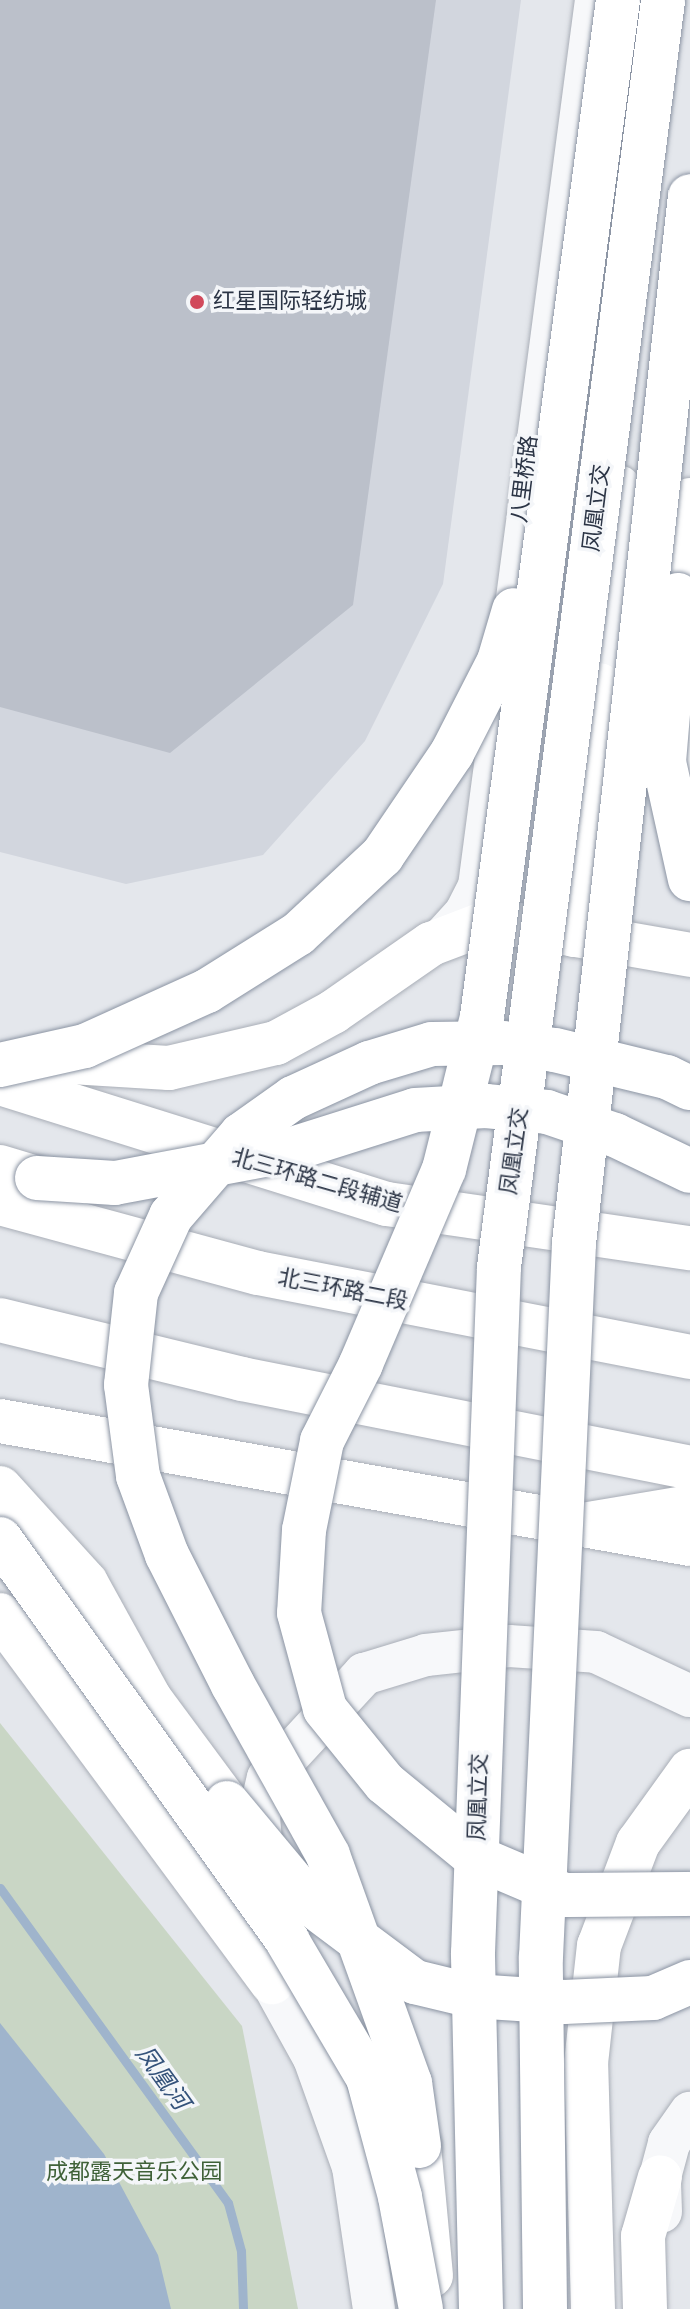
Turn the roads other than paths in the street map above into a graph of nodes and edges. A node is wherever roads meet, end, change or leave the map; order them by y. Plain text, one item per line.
1 (592, 0) edge
2 (618, 0) edge
3 (663, 0) edge
4 (673, 0) edge
5 (690, 196) edge
6 (554, 469) junction
7 (690, 500) edge
8 (678, 595) junction
9 (600, 685) junction
10 (690, 764) edge
11 (690, 814) edge
12 (690, 879) edge
13 (574, 935) junction
14 (431, 944) junction
15 (690, 955) edge
16 (0, 1057) edge
17 (0, 1065) edge
18 (0, 1083) edge
19 (690, 1088) edge
20 (0, 1167) edge
21 (690, 1171) edge
22 (0, 1203) edge
23 (690, 1248) edge
24 (0, 1320) edge
25 (690, 1357) edge
26 (0, 1421) edge
27 (690, 1468) edge
28 (0, 1488) edge
29 (690, 1507) edge
30 (582, 1525) junction
31 (0, 1539) edge
32 (690, 1544) edge
33 (0, 1615) edge
34 (690, 1696) edge
35 (690, 1771) edge
36 (690, 1894) edge
37 (272, 1982) junction
38 (690, 1982) edge
39 (690, 2113) edge
40 (660, 2177) junction
41 (374, 2309) edge
42 (421, 2309) edge
43 (434, 2309) edge
44 (481, 2309) edge
45 (545, 2309) edge
46 (593, 2309) edge
47 (645, 2309) edge
48 (665, 2309) edge

1 - 14 street, 八里桥路
2 - 6 main road, bridge
3 - 44 main road, 凤凰立交, bridge
4 - 9 street
5 - 45 main road, bridge
6 - 17 main road, bridge
6 - 36 main road, bridge
7 - 8 main road
8 - 10 main road, bridge
8 - 12 main road, bridge
9 - 11 main road
9 - 13 main road
13 - 14 main road
13 - 15 main road
14 - 16 main road
18 - 23 main road, 北三环路二段辅道
19 - 43 main road, bridge
20 - 21 main road, bridge
22 - 25 main road, 北三环路二段
24 - 27 main road
26 - 30 main road
28 - 38 main road, bridge
29 - 30 main road
30 - 32 main road
31 - 42 main road, bridge
33 - 37 main road
34 - 37 street
35 - 46 main road, bridge
37 - 41 street
39 - 40 street
40 - 47 main road
40 - 48 street

